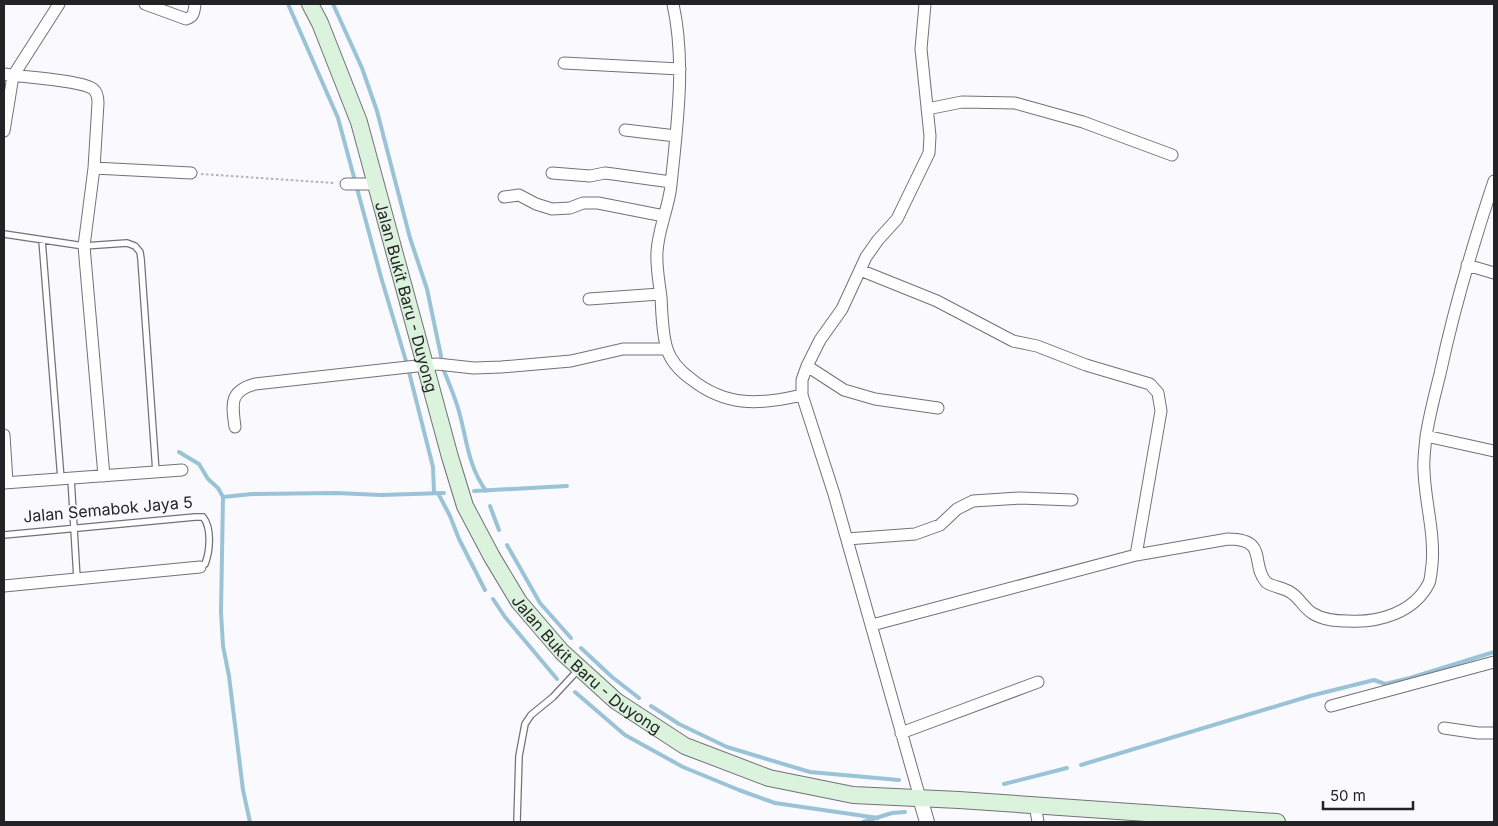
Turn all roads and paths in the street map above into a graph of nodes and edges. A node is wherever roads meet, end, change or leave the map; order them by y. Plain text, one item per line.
1 (59, 4) edge
2 (145, 4) edge
3 (195, 4) edge
4 (310, 4) edge
5 (673, 4) edge
6 (925, 4) edge
7 (564, 63) dead end
8 (680, 69) junction
9 (9, 75) edge
10 (927, 109) junction
11 (625, 130) dead end
12 (4, 131) edge
13 (676, 136) junction
14 (1172, 155) dead end
15 (94, 168) junction
16 (552, 172) dead end
17 (191, 173) joint
18 (1494, 180) edge
19 (671, 182) junction
20 (346, 184) joint
21 (369, 184) junction
22 (504, 196) dead end
23 (664, 216) junction
24 (4, 234) edge
25 (42, 240) junction
26 (84, 246) junction
27 (1467, 265) junction
28 (860, 270) junction
29 (1494, 273) edge
30 (660, 294) junction
31 (589, 299) dead end
32 (667, 349) junction
33 (426, 365) junction
34 (807, 366) junction
35 (802, 395) junction
36 (938, 408) dead end
37 (235, 427) dead end
38 (4, 435) edge
39 (1426, 436) junction
40 (1494, 451) edge
41 (182, 470) dead end
42 (156, 472) junction
43 (104, 476) junction
44 (66, 478) junction
45 (5, 482) edge
46 (1072, 500) dead end
47 (74, 528) junction
48 (4, 535) edge
49 (847, 539) junction
50 (1136, 555) junction
51 (200, 567) joint
52 (77, 579) junction
53 (4, 586) edge
54 (872, 625) junction
55 (1494, 662) edge
56 (580, 668) junction
57 (1038, 682) dead end
58 (1331, 706) dead end
59 (1444, 728) dead end
60 (901, 733) junction
61 (1494, 733) edge
62 (920, 798) junction
63 (1034, 806) junction
64 (1239, 821) edge
65 (517, 822) edge
66 (927, 822) edge
67 (1038, 822) edge
68 (1277, 822) edge

1 - 9 street
2 - 3 street
4 - 21 main road, Jalan Bukit Baru - Duyong
5 - 8 street
6 - 10 street
7 - 8 street
8 - 13 street
9 - 12 street
9 - 15 street
10 - 14 street
10 - 28 street
11 - 13 street
13 - 19 street
15 - 17 street
15 - 26 street
16 - 19 street
17 - 20 path
18 - 27 street
19 - 23 street
20 - 21 street
21 - 33 main road, Jalan Bukit Baru - Duyong
22 - 23 street
23 - 30 street
24 - 25 lane
25 - 26 lane
25 - 44 lane
26 - 42 lane
26 - 43 street
27 - 29 street
27 - 39 street
28 - 34 street
28 - 50 street
30 - 31 street
30 - 32 street
32 - 33 street
32 - 35 street
33 - 37 street
33 - 56 main road, Jalan Bukit Baru - Duyong
34 - 35 street
34 - 36 street
35 - 49 street
38 - 45 street
39 - 40 street
39 - 50 street
41 - 42 street
42 - 43 street
43 - 44 street
44 - 45 street
44 - 47 lane
46 - 49 street
47 - 48 lane, Jalan Semabok Jaya 5
47 - 51 lane, Jalan Semabok Jaya 5
47 - 52 lane
49 - 54 street
50 - 54 street
51 - 52 street, Jalan Semabok Jaya 5
52 - 53 street, Jalan Semabok Jaya 5
54 - 60 street
55 - 58 street
56 - 62 main road, Jalan Bukit Baru - Duyong
56 - 65 lane
57 - 60 street
59 - 61 street
60 - 62 street
62 - 63 main road, Jalan Bukit Baru - Duyong
62 - 66 street
63 - 64 main road, Jalan Bukit Baru - Duyong
63 - 67 street
64 - 68 main road, Jalan Bukit Baru - Duyong

